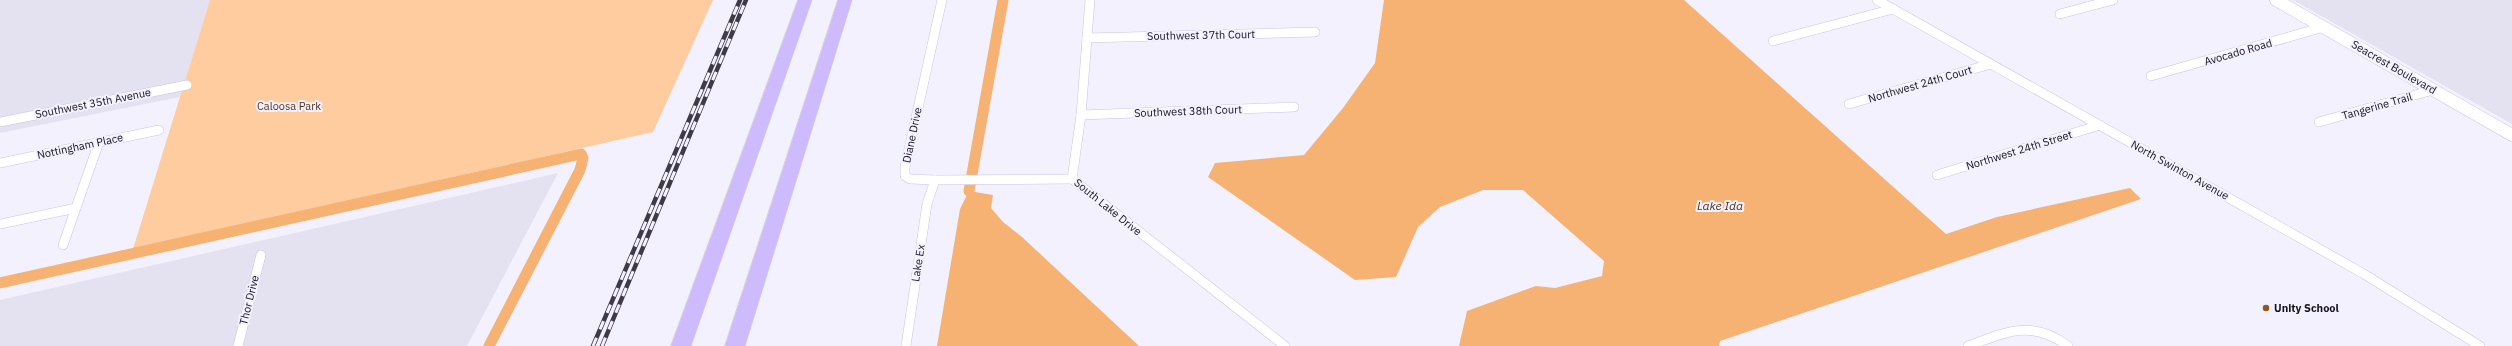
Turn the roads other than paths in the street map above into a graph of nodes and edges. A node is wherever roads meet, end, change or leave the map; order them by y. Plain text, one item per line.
1 (805, 0) edge
2 (845, 0) edge
3 (942, 0) edge
4 (1090, 0) edge
5 (1877, 0) edge
6 (2113, 0) edge
7 (2276, 0) edge
8 (1893, 9) junction
9 (2060, 14) dead end
10 (2324, 27) junction
11 (1315, 32) dead end
12 (1087, 38) junction
13 (1773, 41) dead end
14 (1991, 64) junction
15 (2151, 76) dead end
16 (187, 85) dead end
17 (2433, 90) junction
18 (1850, 104) dead end
19 (1294, 107) dead end
20 (1081, 115) junction
21 (0, 122) edge
22 (2320, 122) dead end
23 (2100, 125) junction
24 (159, 130) dead end
25 (2512, 135) edge
26 (99, 142) junction
27 (0, 163) edge
28 (1937, 175) dead end
29 (1072, 179) junction
30 (935, 180) junction
31 (76, 208) junction
32 (0, 224) edge
33 (63, 245) dead end
34 (261, 255) dead end
35 (238, 346) edge
36 (681, 346) edge
37 (735, 346) edge
38 (906, 346) edge
39 (1285, 346) edge
40 (1968, 346) edge
41 (2068, 346) edge
42 (2480, 346) edge

1 - 36 highway
2 - 37 highway
3 - 30 street, Diane Drive
4 - 12 street, South Lake Drive
5 - 8 street, North Swinton Avenue
6 - 9 street
7 - 10 street, Seacrest Boulevard
8 - 13 street
8 - 14 street, North Swinton Avenue
10 - 15 street, Avocado Road
10 - 17 street, Seacrest Boulevard
11 - 12 street, Southwest 37th Court
12 - 20 street, South Lake Drive
14 - 18 street, Northwest 24th Court
14 - 23 street, North Swinton Avenue
16 - 21 street, Southwest 35th Avenue
17 - 22 street, Tangerine Trail
17 - 25 street, Seacrest Boulevard
19 - 20 street, Southwest 38th Court
20 - 29 street, South Lake Drive
23 - 28 street, Northwest 24th Street
23 - 42 street, North Swinton Avenue
24 - 26 street, Nottingham Place
26 - 27 street, Nottingham Place
26 - 31 street
29 - 30 street, Diane Drive
29 - 39 street, South Lake Drive
30 - 38 street, Lake Ex
31 - 32 street
31 - 33 street
34 - 35 street, Thor Drive
40 - 41 street

